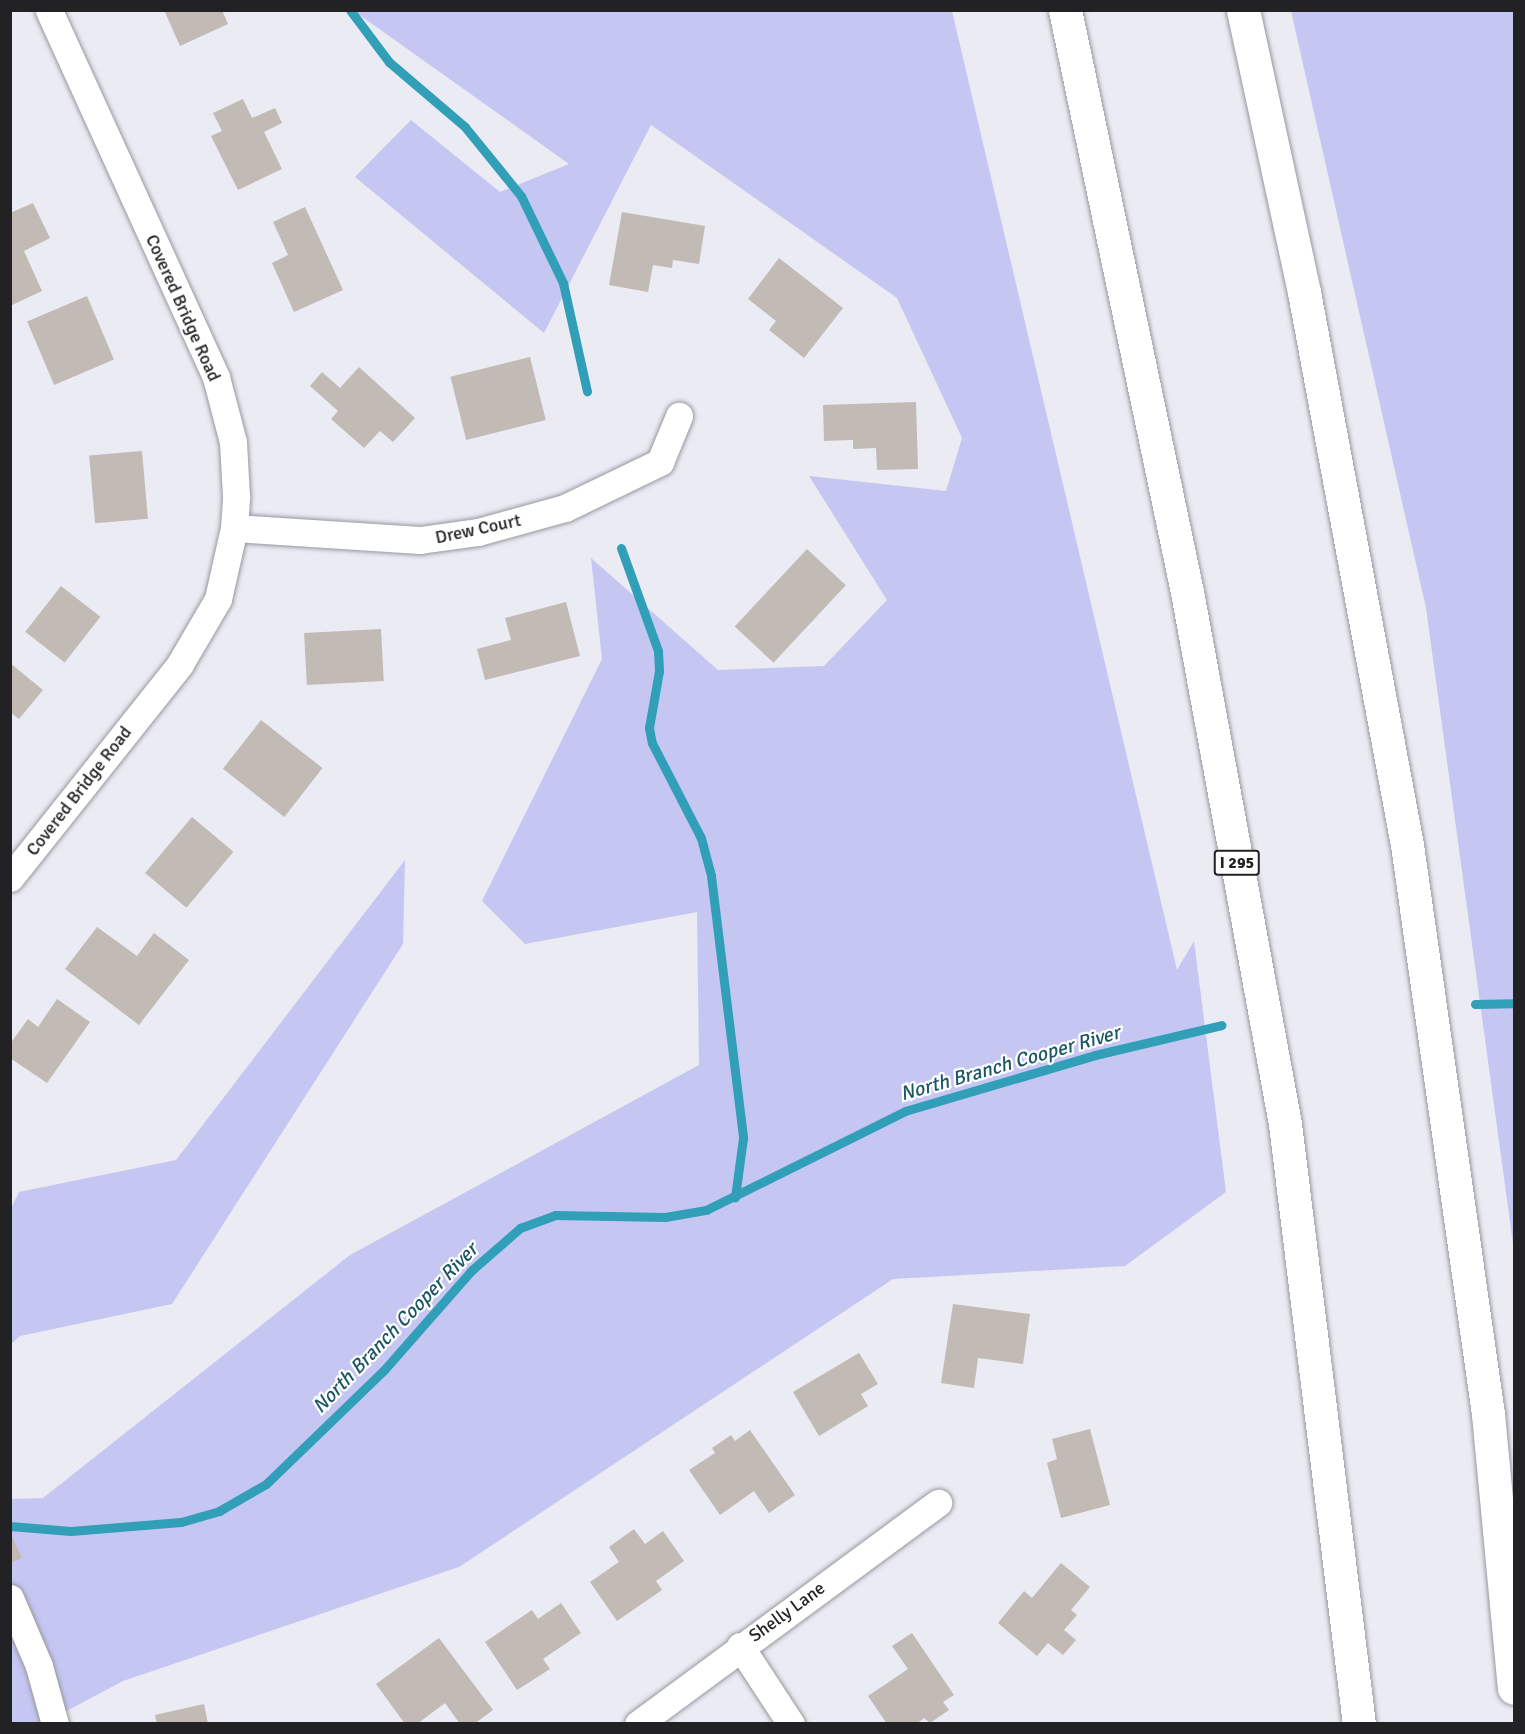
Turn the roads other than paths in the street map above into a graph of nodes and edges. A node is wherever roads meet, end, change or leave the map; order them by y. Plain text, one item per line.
1 (49, 10) edge
2 (1065, 10) edge
3 (1243, 10) edge
4 (679, 416) dead end
5 (234, 528) junction
6 (10, 878) edge
7 (938, 1503) dead end
8 (10, 1598) edge
9 (740, 1646) junction
10 (1515, 1688) edge
11 (55, 1724) edge
12 (638, 1724) edge
13 (791, 1724) edge
14 (1359, 1724) edge

1 - 5 street, Covered Bridge Road
2 - 14 highway, I 295
3 - 10 highway
4 - 5 street, Drew Court
5 - 6 street, Covered Bridge Road
7 - 9 street, Shelly Lane
8 - 11 street
9 - 12 street, Shelly Lane
9 - 13 street

